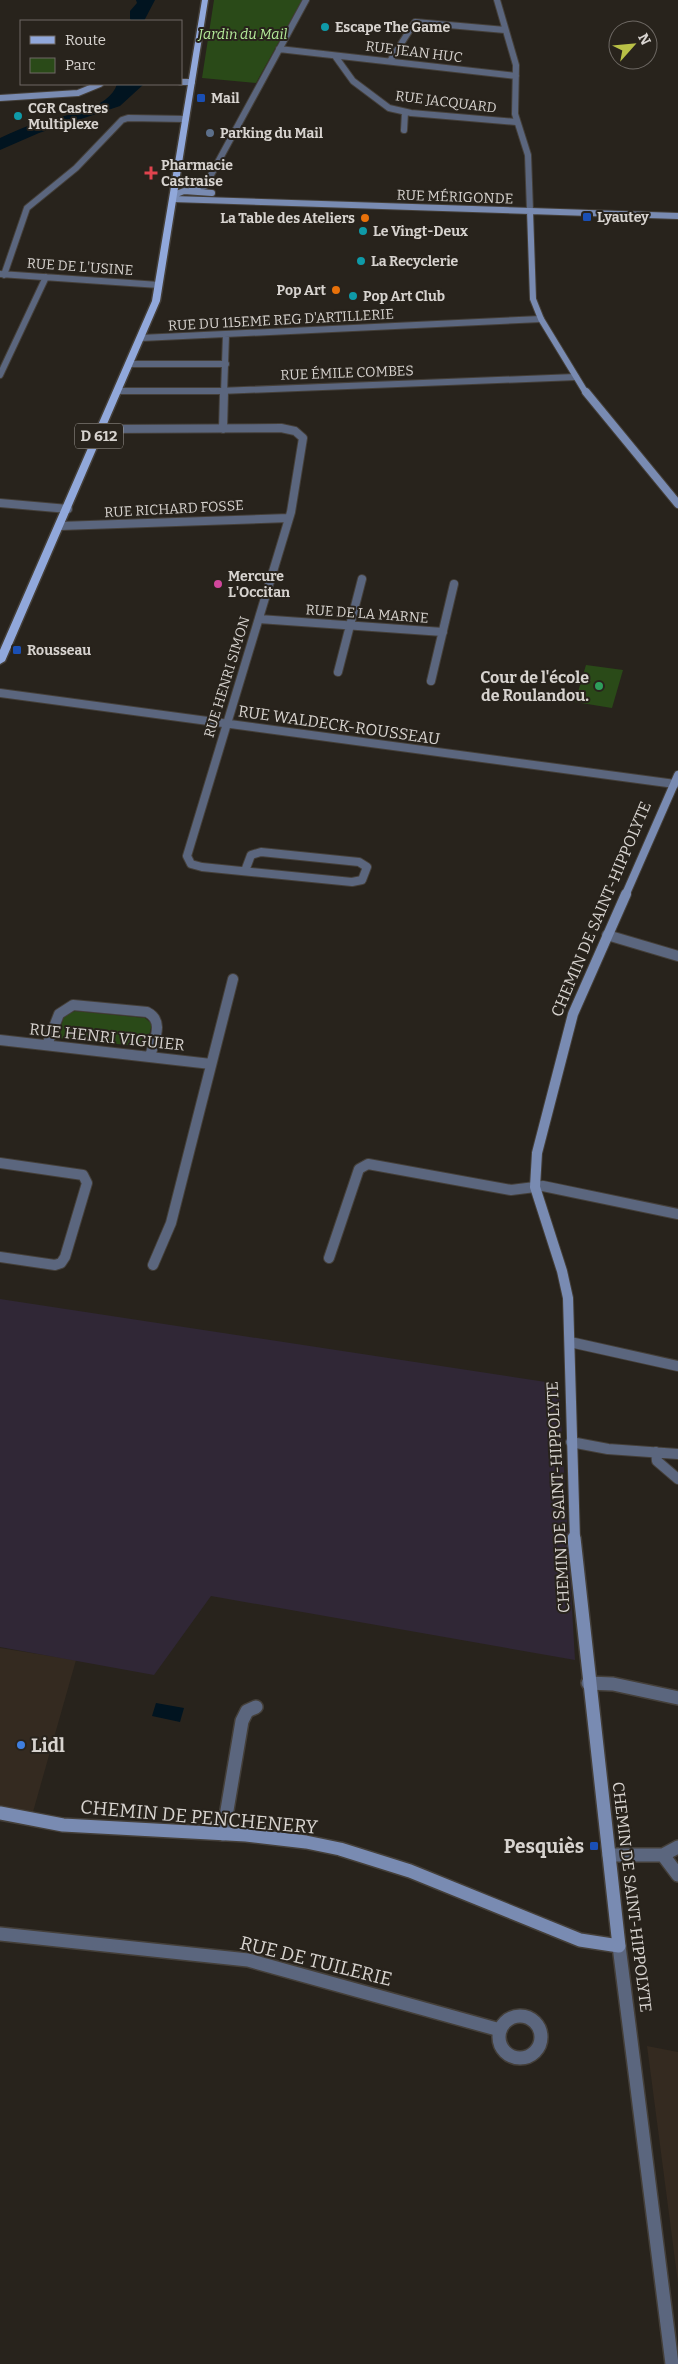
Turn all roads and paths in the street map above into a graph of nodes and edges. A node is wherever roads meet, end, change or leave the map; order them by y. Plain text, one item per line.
1 (205, 0) edge
2 (306, 0) edge
3 (497, 0) edge
4 (505, 30) junction
5 (279, 48) junction
6 (335, 56) junction
7 (390, 61) junction
8 (516, 76) junction
9 (182, 82) edge
10 (192, 82) junction
11 (98, 85) edge
12 (0, 98) edge
13 (405, 112) junction
14 (186, 119) junction
15 (516, 122) junction
16 (404, 130) dead end
17 (177, 178) junction
18 (198, 191) junction
19 (173, 197) junction
20 (530, 211) junction
21 (678, 216) edge
22 (2, 275) edge
23 (46, 277) junction
24 (159, 285) junction
25 (542, 318) junction
26 (226, 335) junction
27 (141, 338) junction
28 (130, 364) junction
29 (226, 364) junction
30 (0, 375) edge
31 (576, 377) junction
32 (225, 390) junction
33 (119, 391) junction
34 (102, 429) junction
35 (223, 429) junction
36 (0, 503) edge
37 (678, 504) edge
38 (68, 509) junction
39 (289, 518) junction
40 (60, 526) junction
41 (362, 579) dead end
42 (454, 584) dead end
43 (259, 619) junction
44 (350, 625) junction
45 (443, 632) junction
46 (0, 661) edge
47 (338, 672) dead end
48 (431, 682) dead end
49 (0, 693) edge
50 (226, 724) junction
51 (676, 780) edge
52 (245, 871) junction
53 (607, 935) junction
54 (678, 956) edge
55 (233, 979) dead end
56 (0, 1040) edge
57 (47, 1045) junction
58 (150, 1057) junction
59 (211, 1064) junction
60 (0, 1163) edge
61 (535, 1187) junction
62 (678, 1214) edge
63 (0, 1257) edge
64 (330, 1258) dead end
65 (153, 1265) dead end
66 (570, 1342) junction
67 (678, 1366) edge
68 (571, 1442) junction
69 (656, 1452) junction
70 (678, 1454) edge
71 (678, 1479) edge
72 (588, 1683) junction
73 (678, 1698) edge
74 (256, 1706) dead end
75 (0, 1813) edge
76 (223, 1834) junction
77 (678, 1847) edge
78 (609, 1855) junction
79 (663, 1855) junction
80 (678, 1875) edge
81 (0, 1934) edge
82 (619, 1946) junction
83 (500, 2030) dead end
84 (672, 2364) edge

1 - 10 main road, D 612
2 - 5 street
3 - 4 street
4 - 7 street
4 - 8 street
5 - 6 street, RUE JEAN HUC
5 - 18 street
6 - 7 street, RUE JEAN HUC
6 - 13 street, RUE JACQUARD
7 - 8 street, RUE JEAN HUC
8 - 15 street
9 - 10 street
10 - 14 main road, D 612
11 - 12 street
13 - 15 street, RUE JACQUARD
13 - 16 street
14 - 17 main road, D 612
14 - 22 street
15 - 20 street
17 - 18 street
17 - 19 main road, D 612
18 - 19 street
18 - 20 street, RUE MÉRIGONDE
19 - 20 street, RUE MÉRIGONDE
19 - 24 main road, D 612
20 - 21 street
20 - 25 street
22 - 23 street, RUE DE L'USINE
23 - 24 street, RUE DE L'USINE
23 - 30 street
24 - 27 main road, D 612
25 - 26 street, RUE DU 115EME REG D'ARTILLERIE
25 - 31 street
26 - 27 street, RUE DU 115EME REG D'ARTILLERIE
26 - 29 street
27 - 28 main road, D 612
28 - 29 street
28 - 33 main road, D 612
29 - 32 street
31 - 32 street, RUE ÉMILE COMBES
31 - 37 street
32 - 33 street, RUE ÉMILE COMBES
32 - 35 street
33 - 34 main road, D 612
34 - 35 street, RUE HENRI SIMON
34 - 38 main road, D 612
35 - 39 street, RUE HENRI SIMON
36 - 38 street
38 - 40 main road, D 612
39 - 40 street, RUE RICHARD FOSSE
39 - 43 street, RUE HENRI SIMON
40 - 46 main road, D 612
41 - 44 street
42 - 45 street
43 - 44 street, RUE DE LA MARNE
43 - 50 street, RUE HENRI SIMON
44 - 45 street, RUE DE LA MARNE
44 - 47 street
45 - 48 street
49 - 50 street, RUE WALDECK-ROUSSEAU
50 - 51 street, RUE WALDECK-ROUSSEAU
50 - 52 street, RUE HENRI SIMON
51 - 53 street, CHEMIN DE SAINT-HIPPOLYTE
52 - 52 street, RUE HENRI SIMON
53 - 54 street
53 - 61 street, CHEMIN DE SAINT-HIPPOLYTE
55 - 59 street
56 - 57 street, RUE HENRI VIGUIER
57 - 58 street, RUE HENRI VIGUIER
57 - 58 street
58 - 59 street, RUE HENRI VIGUIER
59 - 65 street
60 - 63 street
61 - 62 street
61 - 64 street
61 - 66 street, CHEMIN DE SAINT-HIPPOLYTE
66 - 67 street
66 - 68 street, CHEMIN DE SAINT-HIPPOLYTE
68 - 69 street
68 - 72 street, CHEMIN DE SAINT-HIPPOLYTE
69 - 70 street
69 - 71 street
72 - 73 street
72 - 78 street, CHEMIN DE SAINT-HIPPOLYTE
74 - 76 street
75 - 76 street, CHEMIN DE PENCHENERY
76 - 82 street, CHEMIN DE PENCHENERY
77 - 79 street
78 - 79 street
78 - 82 street, CHEMIN DE SAINT-HIPPOLYTE
79 - 80 street
81 - 83 street, RUE DE TUILERIE
82 - 84 street, CHEMIN DE SAINT-HIPPOLYTE

